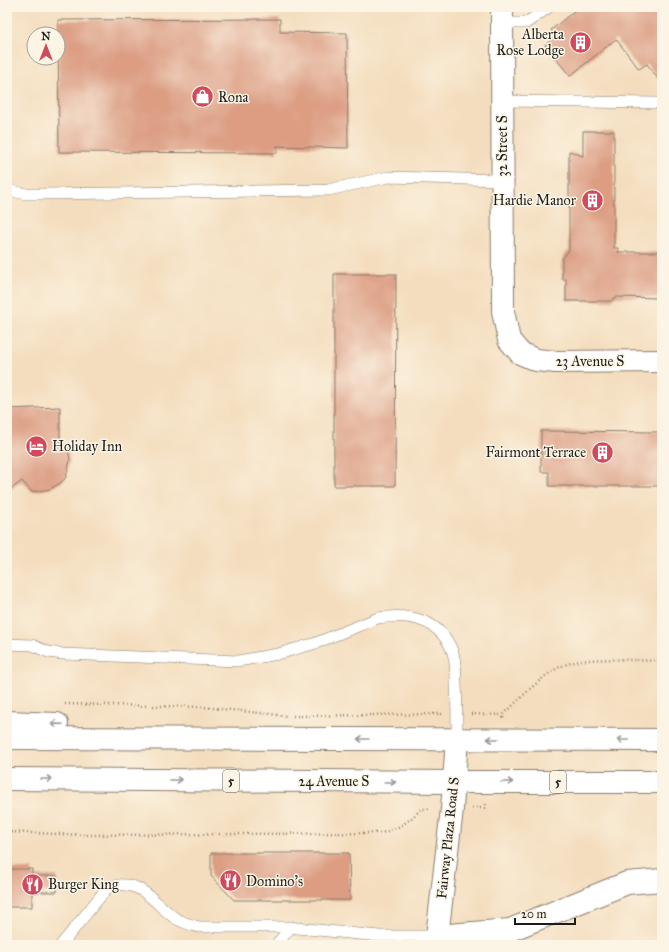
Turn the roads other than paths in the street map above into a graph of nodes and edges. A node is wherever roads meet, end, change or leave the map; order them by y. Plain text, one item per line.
1 (549, 7) edge
2 (502, 15) edge
3 (502, 101) junction
4 (656, 103) dead end
5 (502, 180) junction
6 (7, 190) edge
7 (520, 353) joint
8 (662, 361) edge
9 (7, 644) edge
10 (7, 722) edge
11 (7, 738) edge
12 (457, 739) junction
13 (249, 740) junction
14 (662, 740) edge
15 (7, 779) edge
16 (454, 782) junction
17 (662, 782) edge
18 (662, 880) edge
19 (291, 927) junction
20 (437, 941) edge
21 (61, 945) edge
22 (276, 945) edge

1 - 2 lane
2 - 3 main road, 32 Street S
3 - 4 lane
3 - 5 main road, 32 Street S
5 - 6 lane
5 - 7 main road, 32 Street S
7 - 8 main road, 23 Avenue S
9 - 12 lane
13 -> 10 main road
11 - 13 main road
12 -> 13 main road
14 -> 12 main road
12 - 16 main road, Fairway Plaza Road S
15 -> 16 main road, 24 Avenue S / 5
16 -> 17 main road, 24 Avenue S / 5
16 - 20 main road, Fairway Plaza Road S
18 - 20 main road
19 - 20 lane
19 - 21 lane
19 - 22 lane

